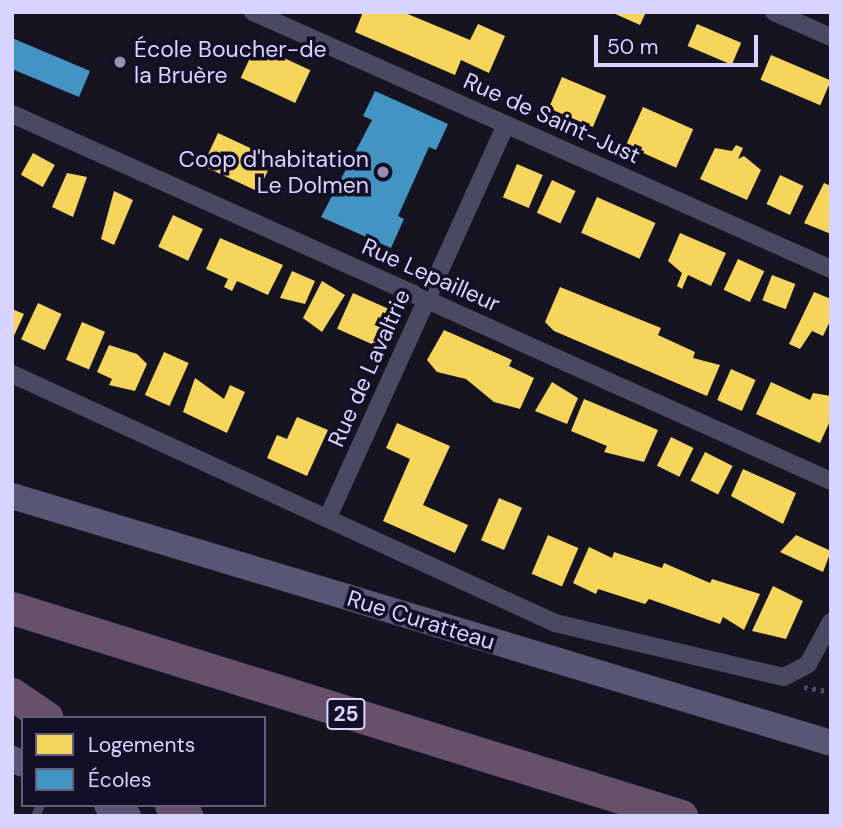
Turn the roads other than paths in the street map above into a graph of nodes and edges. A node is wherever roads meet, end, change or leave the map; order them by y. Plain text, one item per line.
1 (253, 12) edge
2 (774, 12) edge
3 (831, 37) edge
4 (12, 114) edge
5 (506, 125) junction
6 (831, 269) edge
7 (427, 300) junction
8 (12, 374) edge
9 (831, 481) edge
10 (12, 496) edge
11 (328, 517) junction
12 (12, 606) edge
13 (831, 622) edge
14 (12, 631) edge
15 (12, 694) edge
16 (44, 716) edge
17 (831, 743) edge
18 (111, 807) edge
19 (128, 816) edge
20 (621, 816) edge
21 (681, 816) edge

1 - 5 street, Rue de Saint-Just
2 - 3 street
4 - 7 street, Rue Lepailleur
5 - 6 street, Rue de Saint-Just
5 - 7 street, Rue de Lavaltrie
7 - 9 street, Rue Lepailleur
7 - 11 street, Rue de Lavaltrie
8 - 11 street, Rue Curatteau
10 - 17 main road, Rue Curatteau
11 - 13 street, Rue Curatteau
12 - 21 highway, 25
14 - 20 highway, 25
15 - 16 highway
18 - 19 main road

